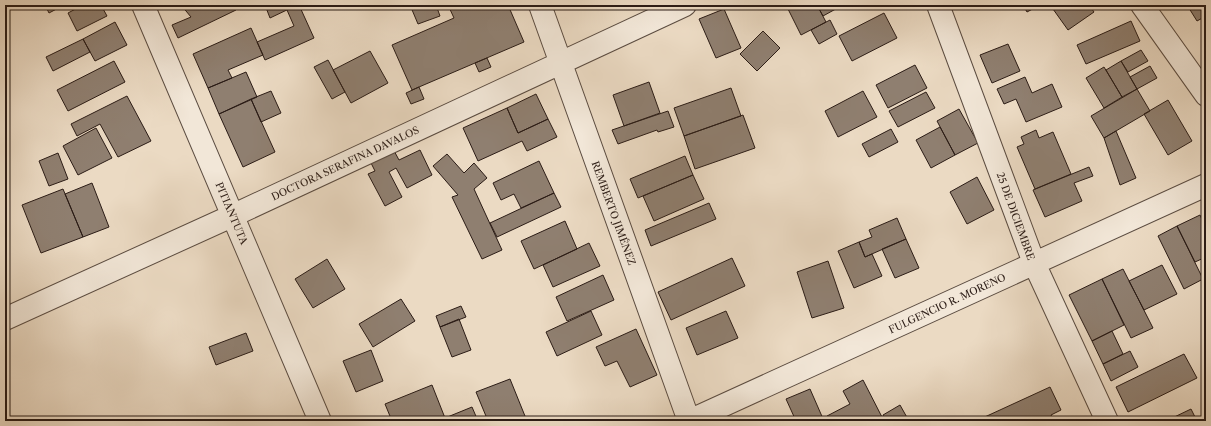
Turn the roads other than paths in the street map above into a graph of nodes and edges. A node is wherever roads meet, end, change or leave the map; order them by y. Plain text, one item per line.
1 (143, 5) edge
2 (540, 5) edge
3 (685, 5) edge
4 (938, 5) edge
5 (1142, 5) edge
6 (561, 64) junction
7 (1206, 96) edge
8 (1206, 185) edge
9 (234, 215) junction
10 (1034, 263) junction
11 (5, 320) edge
12 (320, 421) edge
13 (689, 421) edge
14 (1107, 421) edge

1 - 9 street, PITIANTUTA
2 - 6 street, REMBERTO JIMÉNEZ
3 - 6 street, DOCTORA SERAFINA DAVALOS
4 - 10 street, 25 DE DICIEMBRE
5 - 7 street
6 - 9 street, DOCTORA SERAFINA DAVALOS
6 - 13 street, REMBERTO JIMÉNEZ
8 - 10 street, FULGENCIO R. MORENO
9 - 11 street, DOCTORA SERAFINA DAVALOS
9 - 12 street, PITIANTUTA
10 - 13 street, FULGENCIO R. MORENO
10 - 14 street, 25 DE DICIEMBRE

